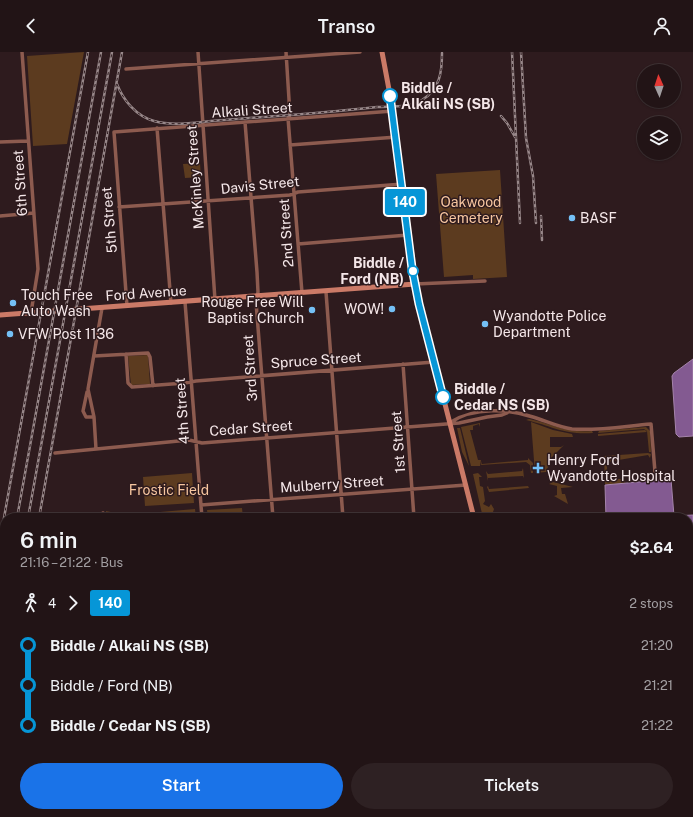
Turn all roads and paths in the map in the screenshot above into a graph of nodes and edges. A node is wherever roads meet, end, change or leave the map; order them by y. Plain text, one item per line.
1 (22, 52) edge
2 (198, 52) edge
3 (286, 52) edge
4 (360, 52) edge
5 (382, 52) edge
6 (286, 57) junction
7 (199, 64) junction
8 (126, 69) dead end
9 (393, 111) junction
10 (288, 118) junction
11 (245, 122) junction
12 (202, 125) junction
13 (157, 128) junction
14 (114, 132) joint
15 (396, 137) junction
16 (28, 140) junction
17 (0, 142) edge
18 (290, 145) junction
19 (402, 184) junction
20 (294, 193) junction
21 (251, 198) junction
22 (207, 201) junction
23 (163, 204) junction
24 (119, 208) junction
25 (34, 213) junction
26 (0, 216) edge
27 (408, 235) junction
28 (298, 244) junction
29 (485, 281) dead end
30 (415, 284) junction
31 (326, 292) junction
32 (302, 293) junction
33 (257, 297) junction
34 (215, 300) junction
35 (185, 302) junction
36 (171, 303) junction
37 (127, 306) junction
38 (102, 308) junction
39 (31, 313) junction
40 (0, 315) edge
41 (126, 354) junction
42 (94, 356) junction
43 (434, 362) junction
44 (403, 364) junction
45 (332, 370) junction
46 (262, 375) junction
47 (191, 382) junction
48 (153, 386) junction
49 (88, 389) junction
50 (507, 413) junction
51 (94, 417) junction
52 (450, 423) junction
53 (407, 427) junction
54 (337, 432) junction
55 (266, 438) junction
56 (196, 441) junction
57 (96, 449) junction
58 (54, 453) dead end
59 (655, 472) dead end
60 (466, 485) junction
61 (412, 489) junction
62 (342, 494) junction
63 (271, 500) junction
64 (201, 505) junction
65 (202, 513) edge
66 (272, 513) edge
67 (344, 513) edge
68 (414, 513) edge
69 (473, 513) edge

1 - 16 street, 6th Street
2 - 7 street, McKinley Street
3 - 6 street, 2nd Street
4 - 6 street
5 - 9 main road
6 - 7 street
6 - 10 street, 2nd Street
7 - 8 street
7 - 12 street, McKinley Street
9 - 10 street, Alkali Street
9 - 15 main road
10 - 11 street, Alkali Street
10 - 18 street, 2nd Street
11 - 12 street, Alkali Street
11 - 21 street, 3rd Street
12 - 13 street, Alkali Street
12 - 22 street, McKinley Street
13 - 14 street, Alkali Street
13 - 23 street
14 - 24 street, 5th Street
15 - 18 street
15 - 19 main road
16 - 17 street
16 - 25 street, 6th Street
18 - 20 street, 2nd Street
19 - 20 street, Davis Street
19 - 27 main road
20 - 21 street, Davis Street
20 - 28 street, 2nd Street
21 - 22 street, Davis Street
21 - 33 street, 3rd Street
22 - 23 street, Davis Street
22 - 34 street, McKinley Street
23 - 24 street, Davis Street
23 - 36 street
24 - 37 street, 5th Street
25 - 26 street
25 - 39 street, 6th Street
27 - 28 street
27 - 30 main road
28 - 32 street, 2nd Street
29 - 30 street, Ford Avenue
30 - 31 main road, Ford Avenue
30 - 43 main road
31 - 32 main road, Ford Avenue
31 - 45 street
32 - 33 main road, Ford Avenue
33 - 34 main road, Ford Avenue
33 - 46 street, 3rd Street
34 - 35 main road, Ford Avenue
35 - 36 main road, Ford Avenue
35 - 47 street, 4th Street
36 - 37 main road, Ford Avenue
37 - 38 main road, Ford Avenue
38 - 39 main road, Ford Avenue
38 - 42 street
39 - 40 main road, Ford Avenue
41 - 42 street
41 - 48 street
41 - 48 street, Spruce Street
42 - 49 street
43 - 44 street, Spruce Street
43 - 52 main road
44 - 45 street, Spruce Street
44 - 53 street, 1st Street
45 - 46 street, Spruce Street
45 - 54 street
46 - 47 street, Spruce Street
46 - 55 street, 3rd Street
47 - 48 street, Spruce Street
47 - 56 street, 4th Street
49 - 51 street
49 - 51 street
50 - 52 street, Cedar Street
50 - 52 street
50 - 59 street
51 - 57 street
52 - 53 street, Cedar Street
52 - 60 main road
53 - 54 street, Cedar Street
53 - 61 street, 1st Street
54 - 55 street, Cedar Street
54 - 62 street
55 - 56 street, Cedar Street
55 - 63 street, 3rd Street
56 - 57 street, Cedar Street
56 - 64 street, 4th Street
57 - 58 street, Cedar Street
60 - 61 street, Mulberry Street
60 - 69 main road
61 - 62 street, Mulberry Street
61 - 68 street, 1st Street
62 - 63 street, Mulberry Street
62 - 67 street
63 - 64 street, Mulberry Street
63 - 66 street, 3rd Street
64 - 65 street, 4th Street

